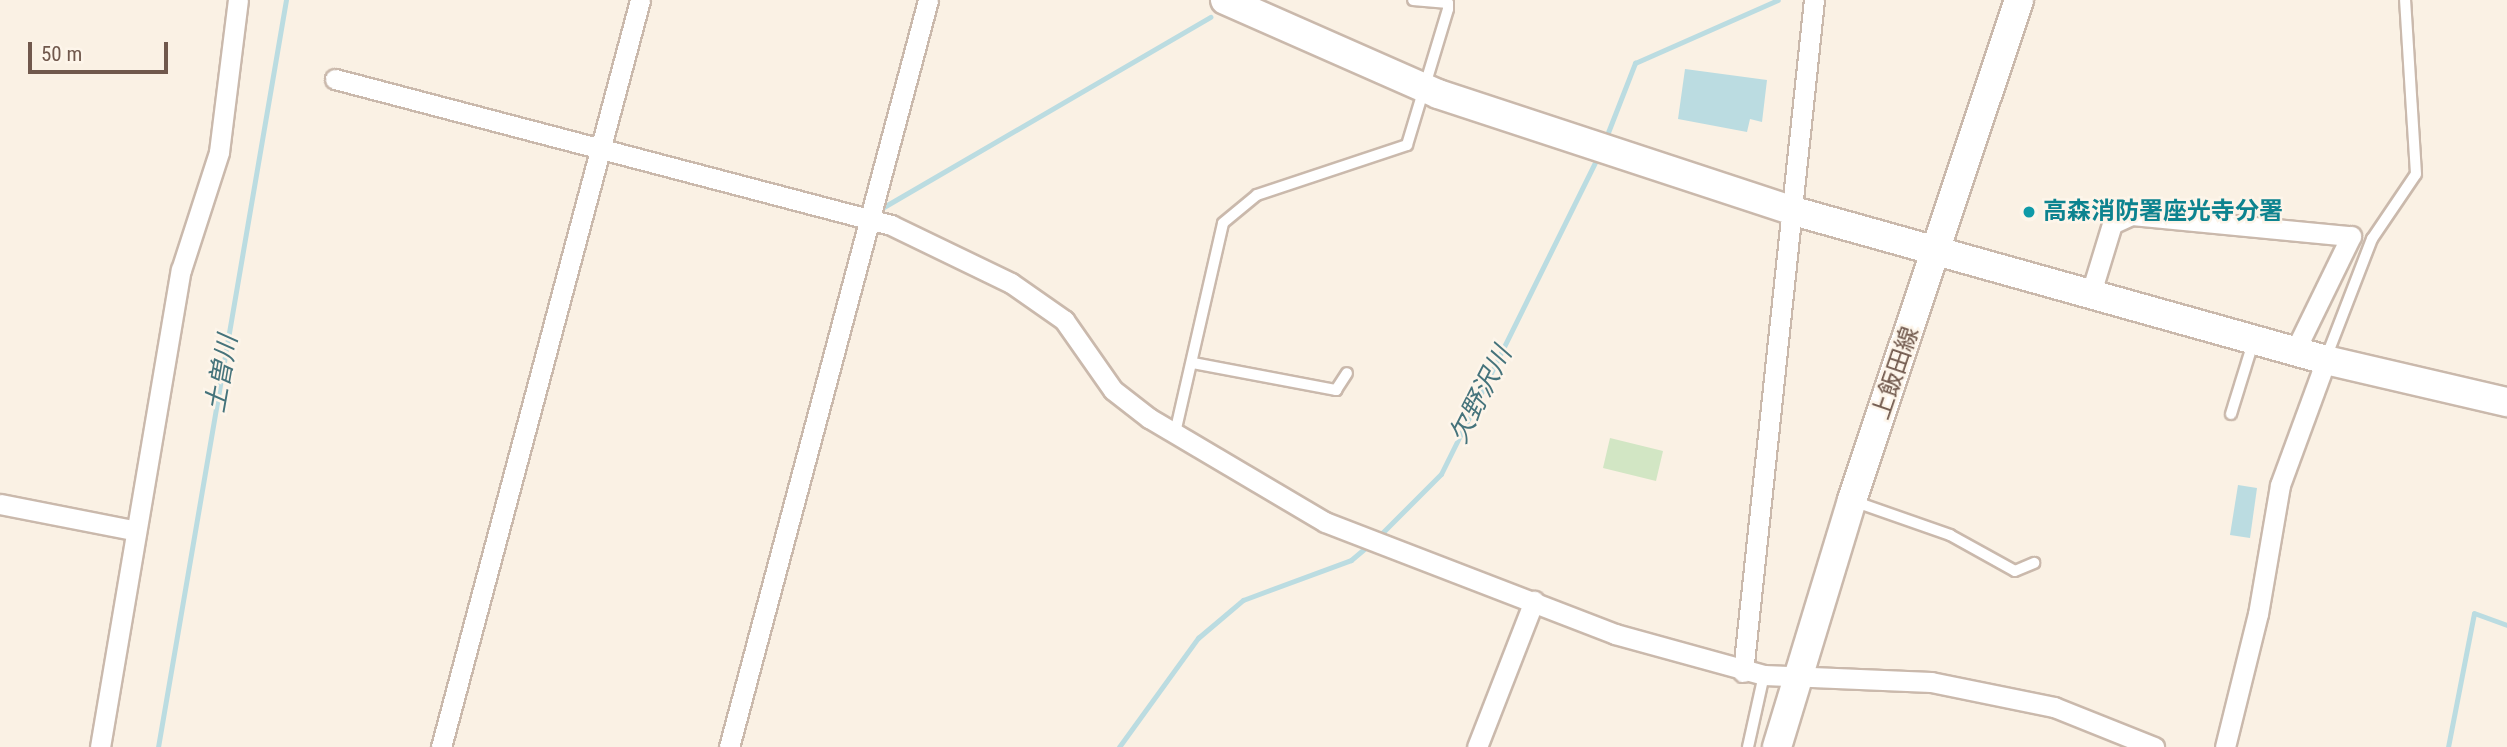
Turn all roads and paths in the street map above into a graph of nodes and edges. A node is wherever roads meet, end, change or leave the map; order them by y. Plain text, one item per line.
1 (238, 0) edge
2 (640, 0) edge
3 (928, 0) edge
4 (1413, 0) edge
5 (1814, 0) edge
6 (2020, 0) edge
7 (2405, 0) edge
8 (1234, 1) edge
9 (335, 79) dead end
10 (1426, 90) junction
11 (599, 150) junction
12 (1790, 210) junction
13 (870, 219) junction
14 (1940, 250) junction
15 (2090, 296) junction
16 (2254, 339) junction
17 (2295, 351) junction
18 (2326, 360) junction
19 (1193, 363) junction
20 (1347, 373) dead end
21 (2507, 402) edge
22 (2231, 414) dead end
23 (1175, 433) junction
24 (1852, 500) junction
25 (0, 504) edge
26 (133, 530) junction
27 (2034, 563) dead end
28 (1534, 601) junction
29 (1743, 672) junction
30 (1764, 676) junction
31 (1797, 680) junction
32 (100, 747) edge
33 (441, 747) edge
34 (729, 747) edge
35 (1476, 747) edge
36 (1748, 747) edge
37 (1777, 747) edge
38 (2154, 747) edge
39 (2225, 747) edge

1 - 26 street
2 - 11 street
3 - 13 street
4 - 10 lane
5 - 12 street
6 - 14 street, 上飯田線
7 - 18 lane
8 - 10 street
9 - 11 street
10 - 12 street
10 - 19 lane
11 - 13 street
11 - 33 street
12 - 14 street
12 - 29 street
13 - 23 street
13 - 34 street
14 - 15 street
14 - 24 street, 上飯田線
15 - 16 street
15 - 17 street
16 - 17 street
16 - 22 lane
17 - 18 street
18 - 21 street
18 - 39 street
19 - 20 lane
19 - 23 lane
23 - 28 street
24 - 27 lane
24 - 31 street, 上飯田線
25 - 26 street
26 - 32 street
28 - 29 street
28 - 35 street
29 - 30 street
30 - 31 street
30 - 36 lane
31 - 37 street, 上飯田線
31 - 38 street

